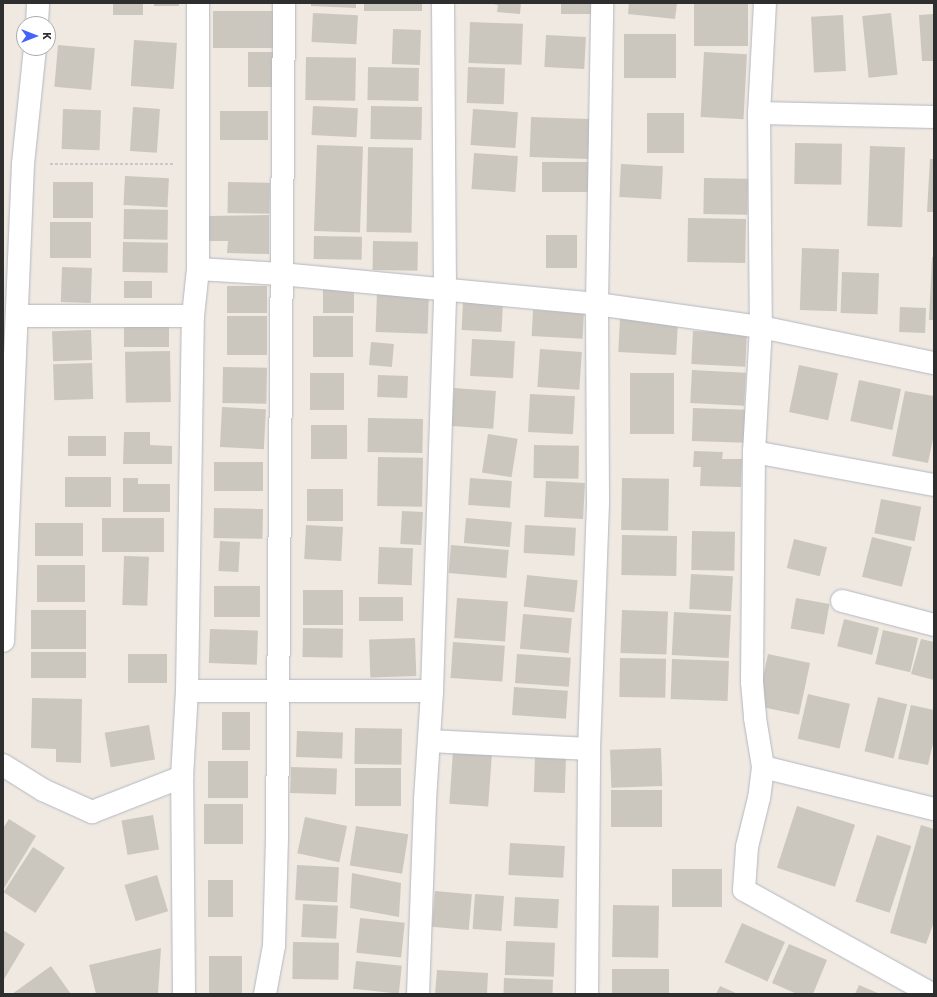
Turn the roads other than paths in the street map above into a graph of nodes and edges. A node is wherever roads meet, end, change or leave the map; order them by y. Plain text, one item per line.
1 (38, 3) edge
2 (198, 3) edge
3 (284, 3) edge
4 (443, 3) edge
5 (602, 3) edge
6 (765, 3) edge
7 (37, 16) edge
8 (34, 56) edge
9 (759, 113) junction
10 (934, 117) edge
11 (198, 269) junction
12 (281, 274) junction
13 (445, 289) junction
14 (597, 304) junction
15 (17, 316) junction
16 (193, 316) junction
17 (761, 327) junction
18 (934, 363) edge
19 (8, 400) edge
20 (754, 452) junction
21 (934, 485) edge
22 (842, 600) dead end
23 (934, 625) edge
24 (3, 642) edge
25 (187, 691) junction
26 (279, 691) junction
27 (432, 691) junction
28 (430, 741) junction
29 (589, 749) junction
30 (3, 764) edge
31 (763, 767) junction
32 (182, 777) junction
33 (934, 809) edge
34 (184, 994) edge
35 (265, 994) edge
36 (418, 994) edge
37 (587, 994) edge
38 (932, 994) edge

1 - 7 street
2 - 11 street
3 - 12 street
4 - 13 street
5 - 14 street
6 - 9 street
8 - 15 street
9 - 10 street
9 - 17 street
11 - 12 street
11 - 16 street
12 - 13 street
12 - 26 street
13 - 14 street
13 - 27 street
14 - 17 street
14 - 29 street
15 - 16 street
15 - 19 street
16 - 25 street
17 - 18 street
17 - 20 street
19 - 24 street
20 - 21 street
20 - 31 street
22 - 23 street
25 - 26 street
25 - 32 street
26 - 27 street
26 - 35 street
27 - 28 street
28 - 29 street
28 - 36 street
29 - 37 street
30 - 32 street
31 - 33 street
31 - 38 street
32 - 34 street

